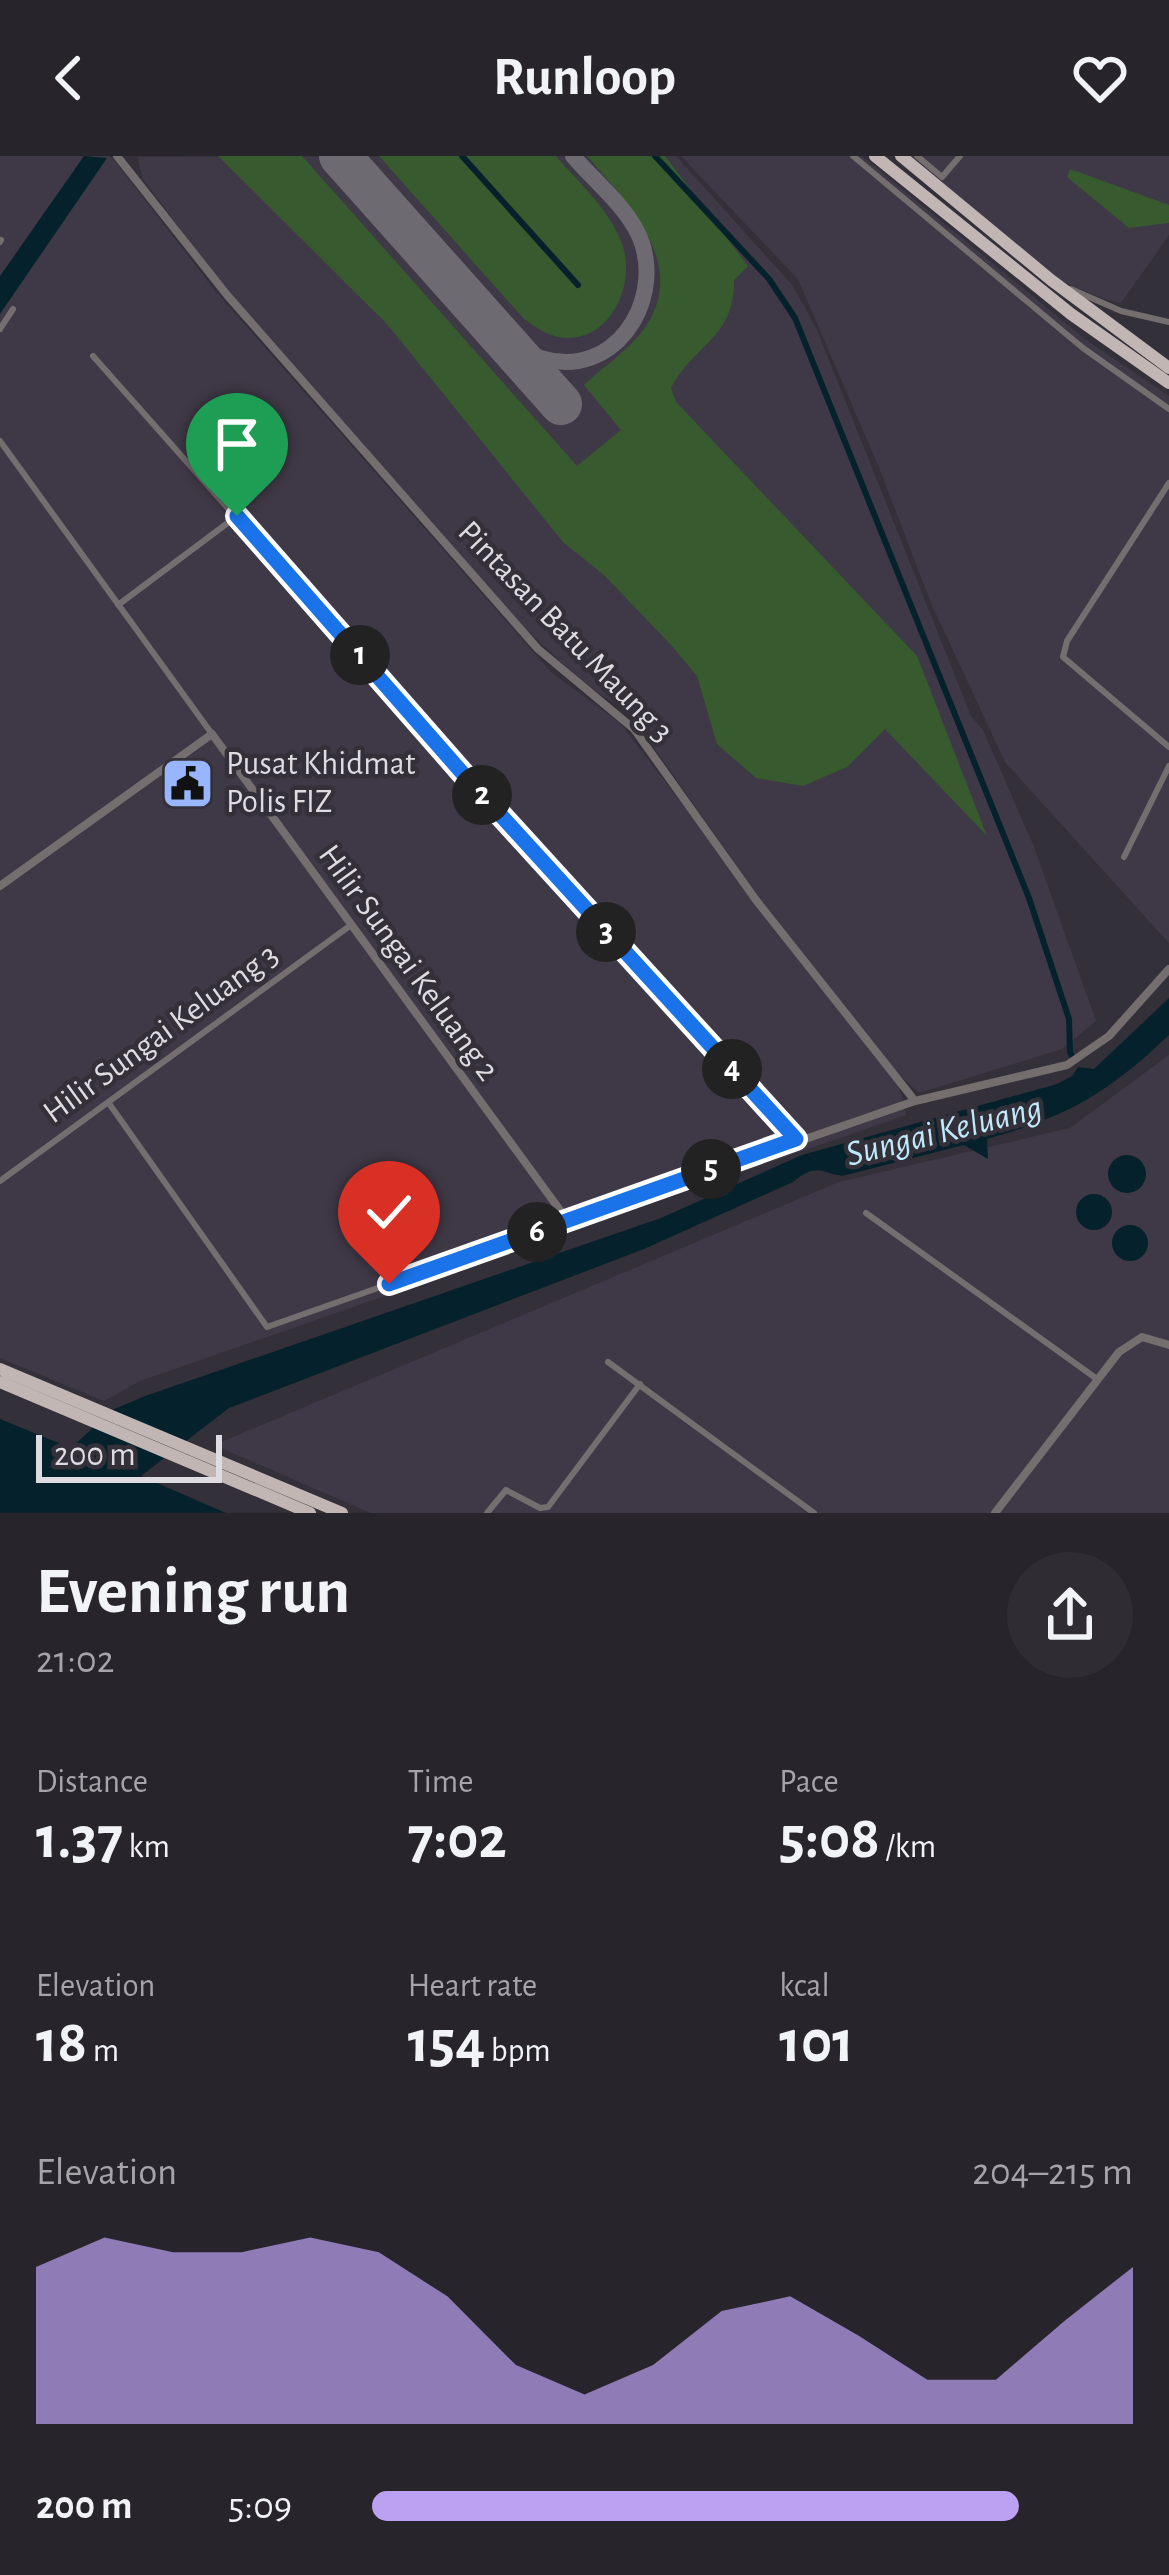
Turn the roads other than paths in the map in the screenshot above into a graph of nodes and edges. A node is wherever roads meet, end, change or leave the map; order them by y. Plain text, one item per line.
1 (117, 156) edge
2 (853, 156) edge
3 (874, 156) edge
4 (901, 156) edge
5 (917, 156) edge
6 (960, 156) edge
7 (1051, 280) junction
8 (13, 309) dead end
9 (1169, 322) edge
10 (0, 328) edge
11 (93, 356) dead end
12 (1169, 368) edge
13 (1169, 383) edge
14 (1169, 409) edge
15 (0, 441) edge
16 (1169, 483) edge
17 (237, 516) junction
18 (118, 604) junction
19 (212, 734) junction
20 (1169, 746) edge
21 (1169, 766) edge
22 (1124, 856) dead end
23 (2, 883) edge
24 (351, 925) junction
25 (1169, 969) edge
26 (915, 1101) junction
27 (108, 1102) junction
28 (796, 1139) junction
29 (0, 1181) edge
30 (866, 1213) dead end
31 (568, 1221) junction
32 (1169, 1345) edge
33 (608, 1362) dead end
34 (0, 1378) edge
35 (1097, 1378) junction
36 (640, 1384) junction
37 (295, 1513) edge
38 (310, 1513) edge
39 (331, 1513) edge
40 (342, 1513) edge
41 (487, 1513) edge
42 (814, 1513) edge
43 (995, 1513) edge

1 - 26 street, Pintasan Batu Maung 3
2 - 14 street
3 - 13 highway
4 - 7 highway
5 - 6 street
7 - 9 street
7 - 12 highway
8 - 10 street
11 - 17 street
15 - 18 street, Hilir Sungai Keluang 2
16 - 20 street
17 - 18 street
17 - 28 street
18 - 19 street, Hilir Sungai Keluang 2
19 - 23 street
19 - 24 street, Hilir Sungai Keluang 2
21 - 22 street
24 - 27 street, Hilir Sungai Keluang 3
24 - 31 street, Hilir Sungai Keluang 2
25 - 26 street
26 - 28 street
27 - 29 street, Hilir Sungai Keluang 3
27 - 31 street
28 - 31 street
30 - 35 street
32 - 35 street
33 - 36 street
34 - 37 highway
34 - 38 highway
34 - 39 highway
34 - 40 highway
35 - 43 street
36 - 41 street
36 - 42 street

